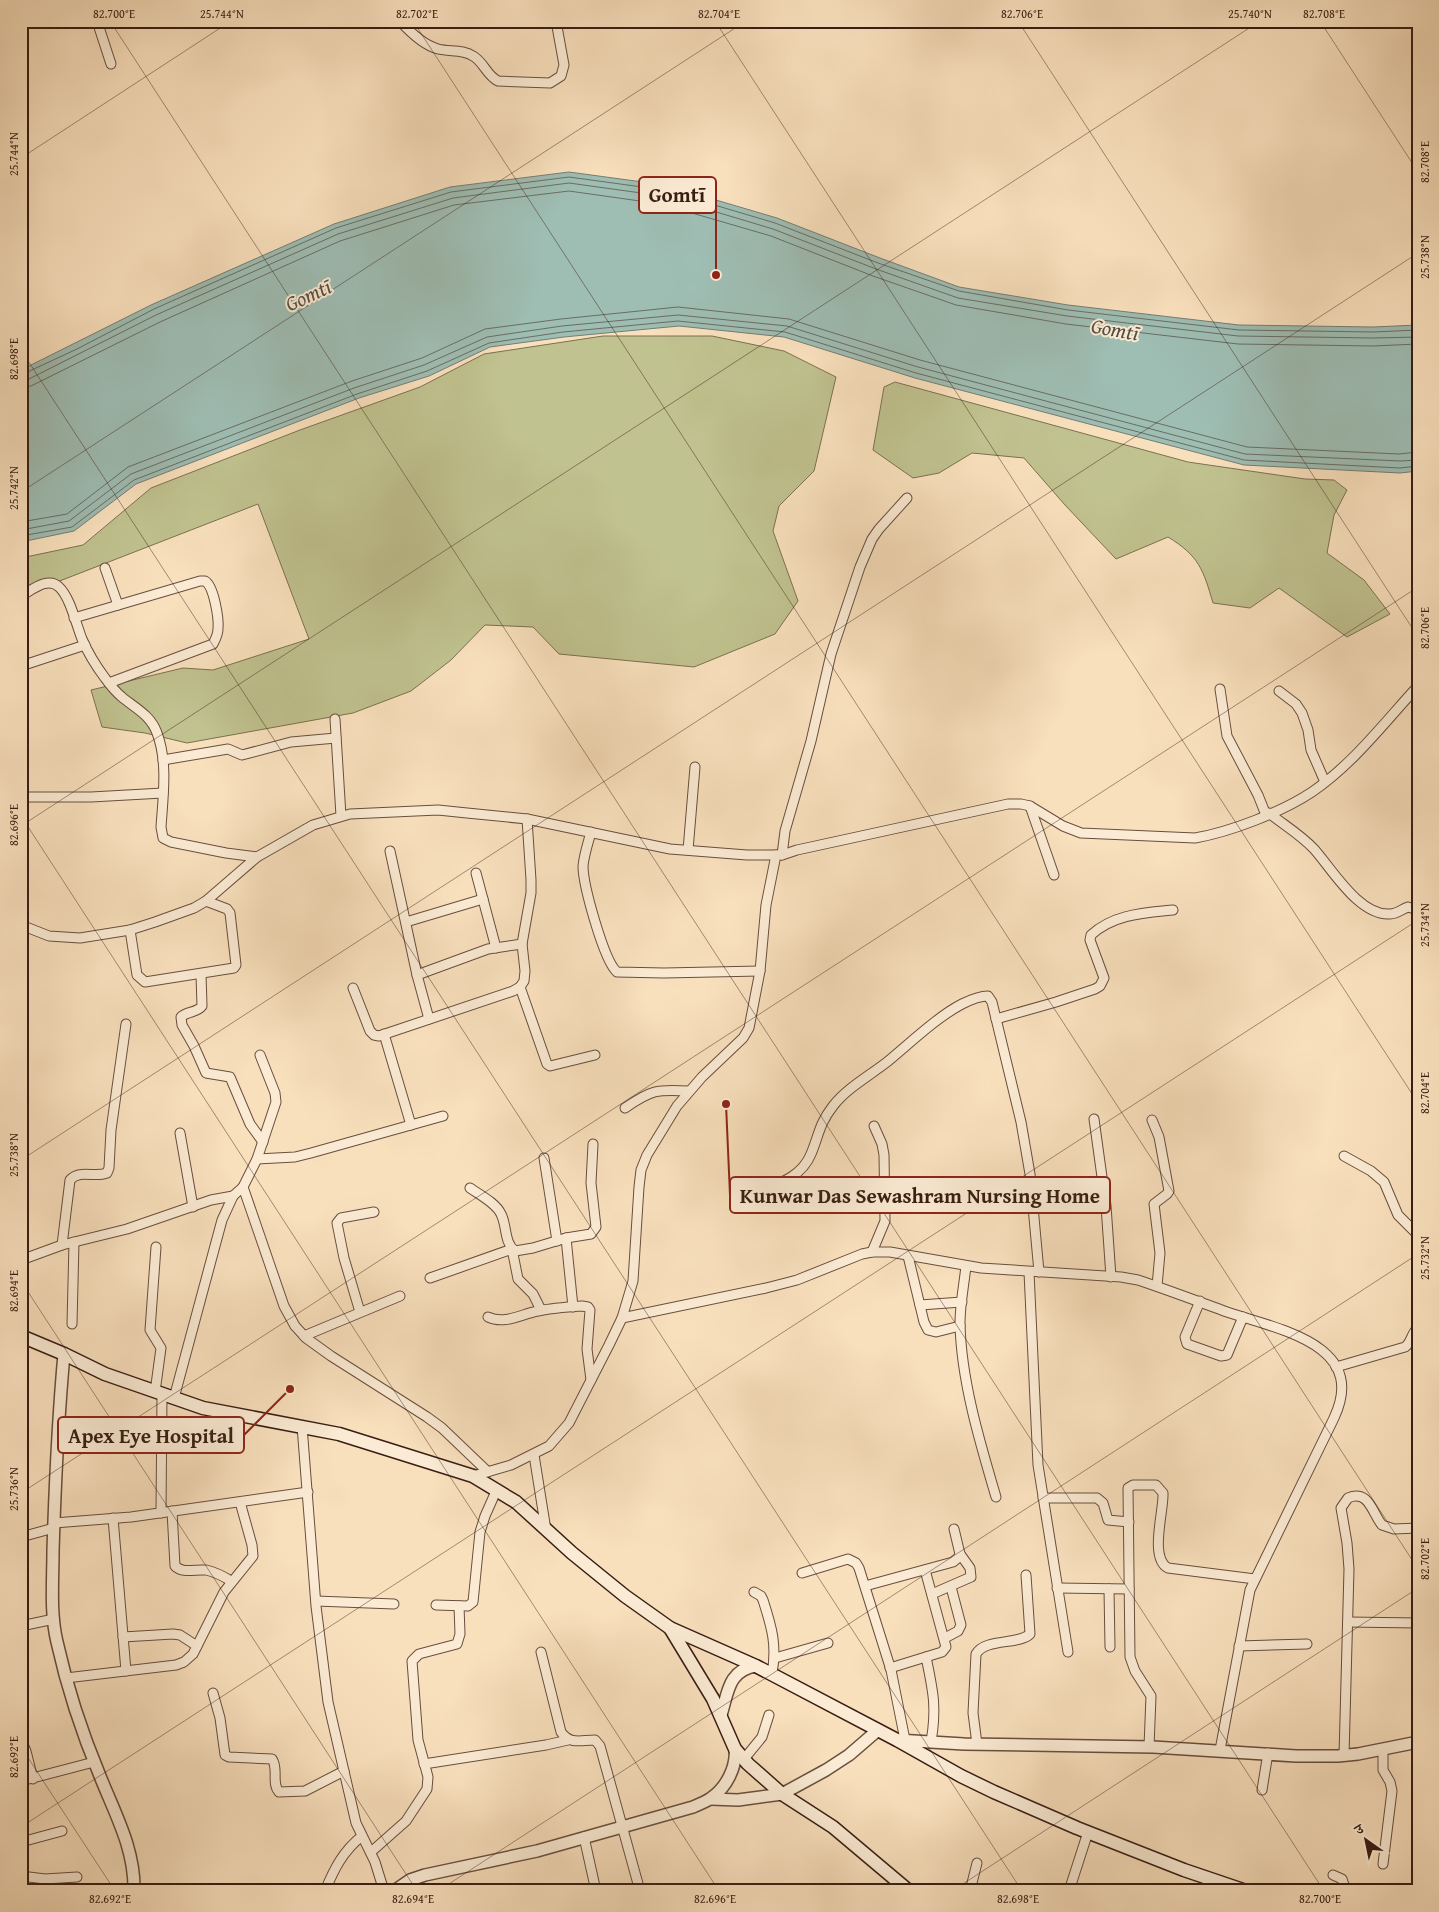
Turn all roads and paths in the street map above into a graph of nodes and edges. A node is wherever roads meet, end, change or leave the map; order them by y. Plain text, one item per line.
1 (97, 21) edge
2 (400, 21) edge
3 (556, 21) edge
4 (111, 64) dead end
5 (907, 498) dead end
6 (105, 568) dead end
7 (21, 596) edge
8 (118, 605) junction
9 (74, 618) junction
10 (85, 645) junction
11 (21, 666) edge
12 (109, 683) junction
13 (1418, 686) edge
14 (1220, 689) dead end
15 (1279, 691) dead end
16 (335, 719) dead end
17 (336, 738) junction
18 (162, 760) junction
19 (695, 767) dead end
20 (1324, 782) junction
21 (163, 793) junction
22 (21, 797) edge
23 (1030, 806) junction
24 (1267, 814) junction
25 (342, 816) junction
26 (527, 819) junction
27 (591, 832) junction
28 (688, 850) junction
29 (390, 851) dead end
30 (779, 855) junction
31 (257, 857) junction
32 (476, 873) dead end
33 (1054, 875) dead end
34 (483, 899) junction
35 (206, 902) junction
36 (1173, 910) dead end
37 (1418, 910) edge
38 (406, 922) junction
39 (21, 925) edge
40 (130, 930) junction
41 (522, 944) junction
42 (496, 948) junction
43 (760, 971) junction
44 (201, 974) junction
45 (417, 975) junction
46 (520, 987) junction
47 (353, 988) dead end
48 (429, 1019) junction
49 (996, 1019) junction
50 (126, 1024) dead end
51 (384, 1034) junction
52 (260, 1055) dead end
53 (596, 1056) dead end
54 (688, 1091) junction
55 (624, 1108) dead end
56 (443, 1116) dead end
57 (1094, 1119) dead end
58 (1152, 1120) dead end
59 (411, 1125) junction
60 (874, 1126) dead end
61 (180, 1133) dead end
62 (263, 1142) junction
63 (593, 1144) dead end
64 (1344, 1156) dead end
65 (544, 1158) dead end
66 (257, 1159) junction
67 (243, 1187) junction
68 (470, 1188) dead end
69 (760, 1191) dead end
70 (233, 1196) junction
71 (193, 1206) junction
72 (374, 1212) dead end
73 (1418, 1235) edge
74 (562, 1240) junction
75 (74, 1242) junction
76 (62, 1245) junction
77 (156, 1247) dead end
78 (512, 1249) junction
79 (872, 1252) junction
80 (908, 1256) junction
81 (21, 1260) edge
82 (966, 1266) junction
83 (1030, 1272) junction
84 (1039, 1272) junction
85 (1111, 1277) junction
86 (430, 1278) dead end
87 (1157, 1286) junction
88 (400, 1296) dead end
89 (962, 1302) junction
90 (1200, 1302) junction
91 (920, 1305) junction
92 (572, 1307) junction
93 (541, 1310) junction
94 (360, 1312) junction
95 (488, 1317) dead end
96 (1243, 1317) junction
97 (622, 1318) junction
98 (72, 1324) dead end
99 (960, 1326) junction
100 (1418, 1328) edge
101 (21, 1336) edge
102 (304, 1336) junction
103 (64, 1354) junction
104 (1336, 1367) junction
105 (591, 1380) junction
106 (164, 1395) junction
107 (302, 1426) junction
108 (534, 1454) junction
109 (488, 1472) junction
110 (473, 1476) junction
111 (497, 1489) junction
112 (308, 1492) junction
113 (996, 1497) dead end
114 (1043, 1498) junction
115 (240, 1502) junction
116 (172, 1512) junction
117 (161, 1513) junction
118 (113, 1518) junction
119 (1129, 1522) junction
120 (54, 1525) junction
121 (1418, 1528) edge
122 (954, 1529) dead end
123 (546, 1530) junction
124 (21, 1537) edge
125 (960, 1554) junction
126 (925, 1570) junction
127 (802, 1573) dead end
128 (1026, 1575) dead end
129 (1255, 1579) junction
130 (231, 1581) junction
131 (865, 1586) junction
132 (951, 1587) junction
133 (1057, 1588) junction
134 (1109, 1589) junction
135 (1129, 1589) junction
136 (754, 1592) dead end
137 (932, 1594) junction
138 (316, 1601) junction
139 (394, 1604) dead end
140 (436, 1605) dead end
141 (459, 1606) junction
142 (54, 1619) junction
143 (1348, 1622) junction
144 (1418, 1623) edge
145 (21, 1626) edge
146 (670, 1628) junction
147 (123, 1637) junction
148 (945, 1638) junction
149 (828, 1643) dead end
150 (1307, 1644) dead end
151 (197, 1646) junction
152 (1239, 1646) junction
153 (1110, 1648) dead end
154 (541, 1652) dead end
155 (1068, 1652) dead end
156 (926, 1657) junction
157 (775, 1658) junction
158 (756, 1666) junction
159 (890, 1668) junction
160 (126, 1671) junction
161 (772, 1674) junction
162 (66, 1678) junction
163 (214, 1693) dead end
164 (720, 1715) junction
165 (769, 1715) dead end
166 (878, 1730) junction
167 (21, 1740) edge
168 (568, 1740) junction
169 (901, 1740) junction
170 (931, 1742) junction
171 (1418, 1742) edge
172 (977, 1744) junction
173 (1149, 1747) junction
174 (735, 1749) junction
175 (1220, 1750) junction
176 (1383, 1750) junction
177 (1268, 1754) junction
178 (1344, 1756) junction
179 (744, 1759) junction
180 (94, 1762) junction
181 (424, 1764) junction
182 (344, 1771) junction
183 (32, 1779) junction
184 (21, 1781) edge
185 (1262, 1790) dead end
186 (782, 1794) junction
187 (711, 1799) junction
188 (621, 1827) junction
189 (62, 1831) dead end
190 (1088, 1832) junction
191 (362, 1836) junction
192 (584, 1837) junction
193 (21, 1842) edge
194 (371, 1852) junction
195 (977, 1863) dead end
196 (1383, 1864) dead end
197 (1333, 1875) dead end
198 (21, 1876) edge
199 (76, 1877) dead end
200 (134, 1891) edge
201 (325, 1891) edge
202 (384, 1891) edge
203 (394, 1891) edge
204 (596, 1891) edge
205 (640, 1891) edge
206 (910, 1891) edge
207 (970, 1891) edge
208 (1069, 1891) edge
209 (1246, 1891) edge
210 (1343, 1891) edge

1 - 4 street
2 - 3 street
5 - 30 street
6 - 8 street
7 - 9 street
8 - 9 street
8 - 12 street
9 - 10 street
10 - 11 street
10 - 12 street
12 - 18 street
13 - 20 street
14 - 24 street
15 - 20 street
16 - 17 street
17 - 18 street
17 - 25 street
18 - 21 street
19 - 28 street
20 - 24 street
21 - 22 street
21 - 31 street
23 - 24 street
23 - 30 street
23 - 33 street
24 - 37 street
25 - 26 street
25 - 31 street
26 - 27 street
26 - 41 street
27 - 28 street
27 - 43 street
28 - 30 street
29 - 38 street
30 - 43 street
31 - 35 street
32 - 34 street
34 - 38 street
34 - 42 street
35 - 40 street
35 - 44 street
36 - 49 street
38 - 45 street
39 - 40 street
40 - 44 street
41 - 42 street
41 - 46 street
42 - 45 street
43 - 54 street
44 - 62 street
45 - 48 street
46 - 48 street
46 - 53 street
47 - 51 street
48 - 51 street
49 - 69 street
49 - 84 street
50 - 76 street
51 - 59 street
52 - 62 street
54 - 55 street
54 - 97 street
56 - 59 street
57 - 85 street
58 - 87 street
59 - 66 street
60 - 79 street
61 - 71 street
62 - 66 street
63 - 74 street
64 - 73 street
65 - 74 street
66 - 67 street
67 - 70 street
67 - 102 street
68 - 78 street
70 - 71 street
70 - 106 street
71 - 75 street
72 - 94 street
74 - 78 street
74 - 92 street
75 - 76 street
75 - 98 street
76 - 81 street
77 - 106 street
78 - 86 street
78 - 93 street
79 - 80 street
79 - 97 street
80 - 82 street
80 - 91 street
82 - 83 street
82 - 89 street
83 - 84 street
83 - 114 street
84 - 85 street
85 - 87 street
87 - 90 street
88 - 94 street
89 - 91 street
89 - 99 street
90 - 96 street
90 - 96 street
91 - 99 street
92 - 93 street
92 - 105 street
93 - 95 street
94 - 102 street
96 - 104 street
97 - 105 street
99 - 113 street
100 - 104 street
101 - 103 main road
102 - 109 street
103 - 106 main road
103 - 120 street
104 - 129 street
105 - 108 street
106 - 107 main road
106 - 117 street
107 - 110 main road
107 - 112 street
108 - 109 street
108 - 123 street
109 - 110 street
110 - 111 main road
111 - 123 main road
111 - 141 street
112 - 115 street
112 - 138 street
114 - 119 street
114 - 133 street
115 - 116 street
115 - 130 street
116 - 117 street
116 - 130 street
117 - 118 street
118 - 120 street
118 - 147 street
119 - 129 street
119 - 135 street
120 - 124 street
120 - 142 street
121 - 143 street
122 - 125 street
123 - 146 main road
125 - 126 street
125 - 132 street
126 - 131 street
126 - 137 street
127 - 131 street
128 - 172 street
129 - 152 street
130 - 151 street
131 - 159 street
132 - 137 street
132 - 148 street
133 - 134 street
133 - 155 street
134 - 135 street
134 - 153 street
135 - 173 street
136 - 157 street
137 - 148 street
138 - 139 street
138 - 182 street
140 - 141 street
141 - 181 street
142 - 145 street
142 - 162 street
143 - 144 street
143 - 178 street
146 - 158 main road
146 - 164 main road
147 - 151 street
147 - 160 street
148 - 156 street
149 - 157 street
150 - 152 street
151 - 160 street
152 - 175 street
154 - 168 street
156 - 159 street
156 - 170 street
157 - 161 street
158 - 161 main road
158 - 164 street
159 - 169 street
160 - 162 street
161 - 166 main road
162 - 180 street
163 - 182 street
164 - 174 main road
165 - 179 street
166 - 169 main road
166 - 186 street
167 - 183 street
168 - 181 street
168 - 188 street
169 - 170 street
169 - 190 main road
170 - 172 street
171 - 176 street
172 - 173 street
173 - 175 street
174 - 179 main road
174 - 187 street
175 - 177 street
176 - 178 street
176 - 196 street
177 - 178 street
177 - 185 street
179 - 186 main road
180 - 183 street
180 - 200 street
181 - 194 street
182 - 191 street
183 - 184 street
186 - 187 street
186 - 206 main road
187 - 188 street
188 - 192 street
188 - 205 street
189 - 193 street
190 - 208 street
190 - 209 main road
191 - 194 street
191 - 201 street
192 - 203 street
192 - 204 street
194 - 202 street
195 - 207 street
197 - 210 street
198 - 199 street

